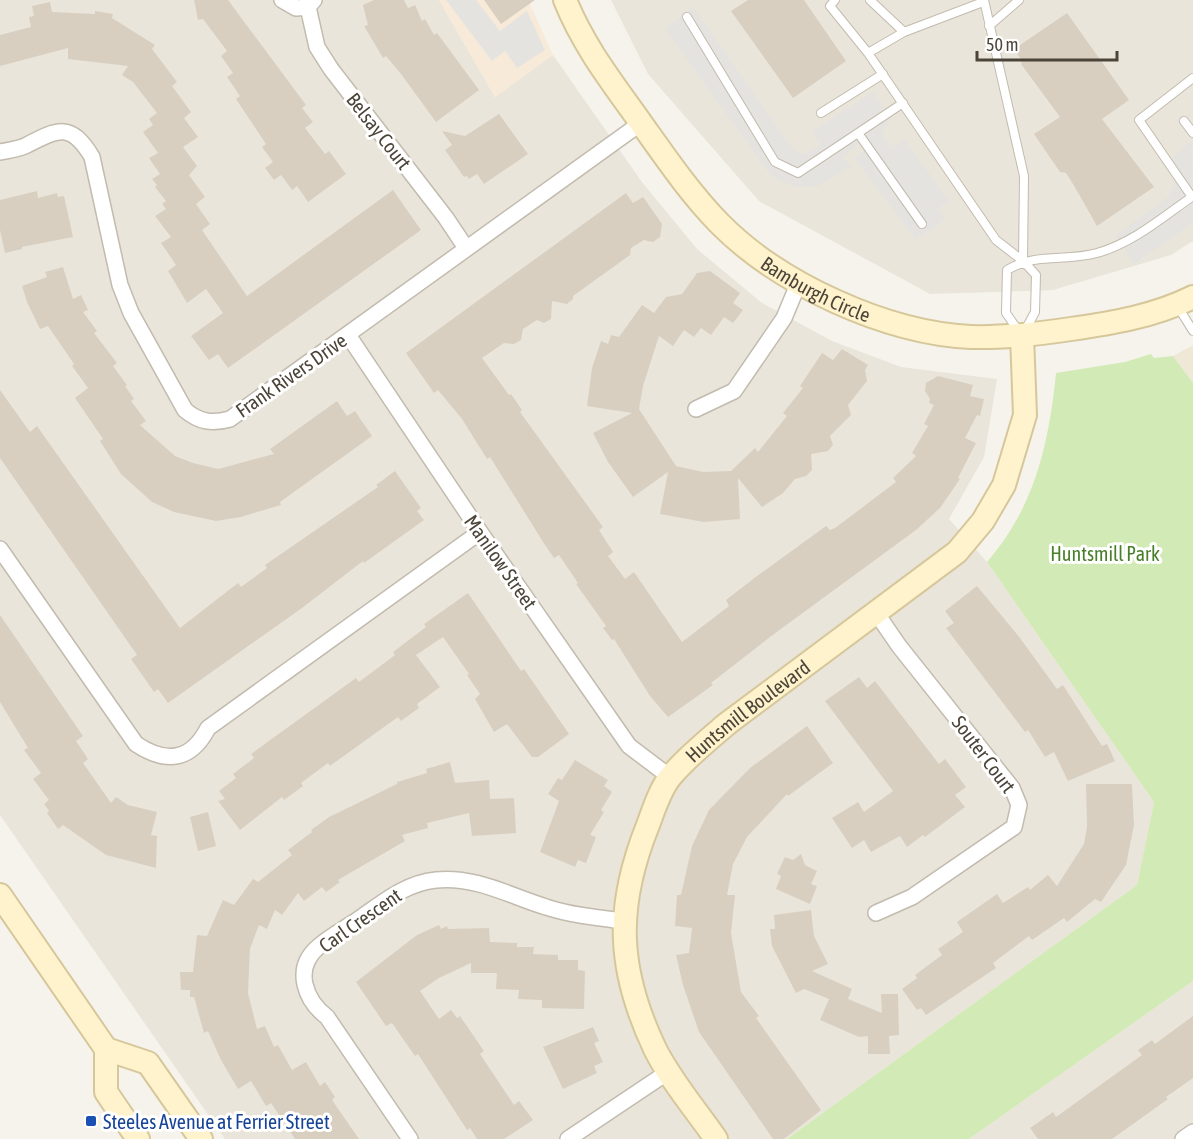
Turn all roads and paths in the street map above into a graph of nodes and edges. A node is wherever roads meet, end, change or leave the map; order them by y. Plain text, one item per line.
1 (282, 0) edge
2 (565, 0) edge
3 (835, 0) edge
4 (870, 0) edge
5 (1019, 0) edge
6 (983, 1) edge
7 (311, 3) edge
8 (687, 17) dead end
9 (989, 26) junction
10 (904, 32) junction
11 (868, 53) junction
12 (883, 74) junction
13 (1193, 78) edge
14 (903, 103) junction
15 (821, 113) dead end
16 (1184, 121) dead end
17 (641, 123) junction
18 (858, 133) junction
19 (1193, 133) edge
20 (0, 152) edge
21 (1193, 197) edge
22 (922, 224) dead end
23 (466, 248) junction
24 (1023, 261) junction
25 (799, 282) junction
26 (1185, 301) edge
27 (1193, 331) edge
28 (348, 335) junction
29 (1022, 336) junction
30 (696, 409) dead end
31 (480, 532) junction
32 (0, 549) edge
33 (877, 614) junction
34 (670, 777) junction
35 (0, 895) edge
36 (876, 913) dead end
37 (623, 921) junction
38 (106, 1048) junction
39 (668, 1072) junction
40 (1193, 1132) edge
41 (138, 1139) edge
42 (201, 1139) edge
43 (410, 1139) edge
44 (568, 1139) edge
45 (717, 1139) edge
46 (1183, 1139) edge

1 - 7 street, Belsay Court
2 - 17 street, Bamburgh Circle
3 - 11 lane
4 - 10 lane
5 - 9 lane
6 - 9 lane
6 - 10 lane
7 - 23 street, Belsay Court
8 - 18 lane
9 - 24 lane
10 - 11 lane
11 - 12 lane
12 - 14 lane
12 - 15 lane
13 - 21 lane
14 - 18 lane
14 - 24 lane
16 - 19 lane
17 - 23 street, Frank Rivers Drive
17 - 25 street, Bamburgh Circle
18 - 22 lane
20 - 28 street, Frank Rivers Drive
21 - 24 lane
23 - 28 street, Frank Rivers Drive
24 - 29 lane
24 - 29 lane
25 - 29 street, Bamburgh Circle
25 - 30 street
26 - 27 lane
26 - 29 street, Bamburgh Circle
28 - 31 street, Manilow Street
29 - 33 street, Huntsmill Boulevard
31 - 32 street
31 - 34 street, Manilow Street
33 - 34 street, Huntsmill Boulevard
33 - 36 street, Souter Court
34 - 37 street, Huntsmill Boulevard
35 - 38 street
37 - 39 street, Huntsmill Boulevard
37 - 43 street, Carl Crescent
38 - 41 street
38 - 42 street
39 - 44 street
39 - 45 street, Huntsmill Boulevard
40 - 46 street

